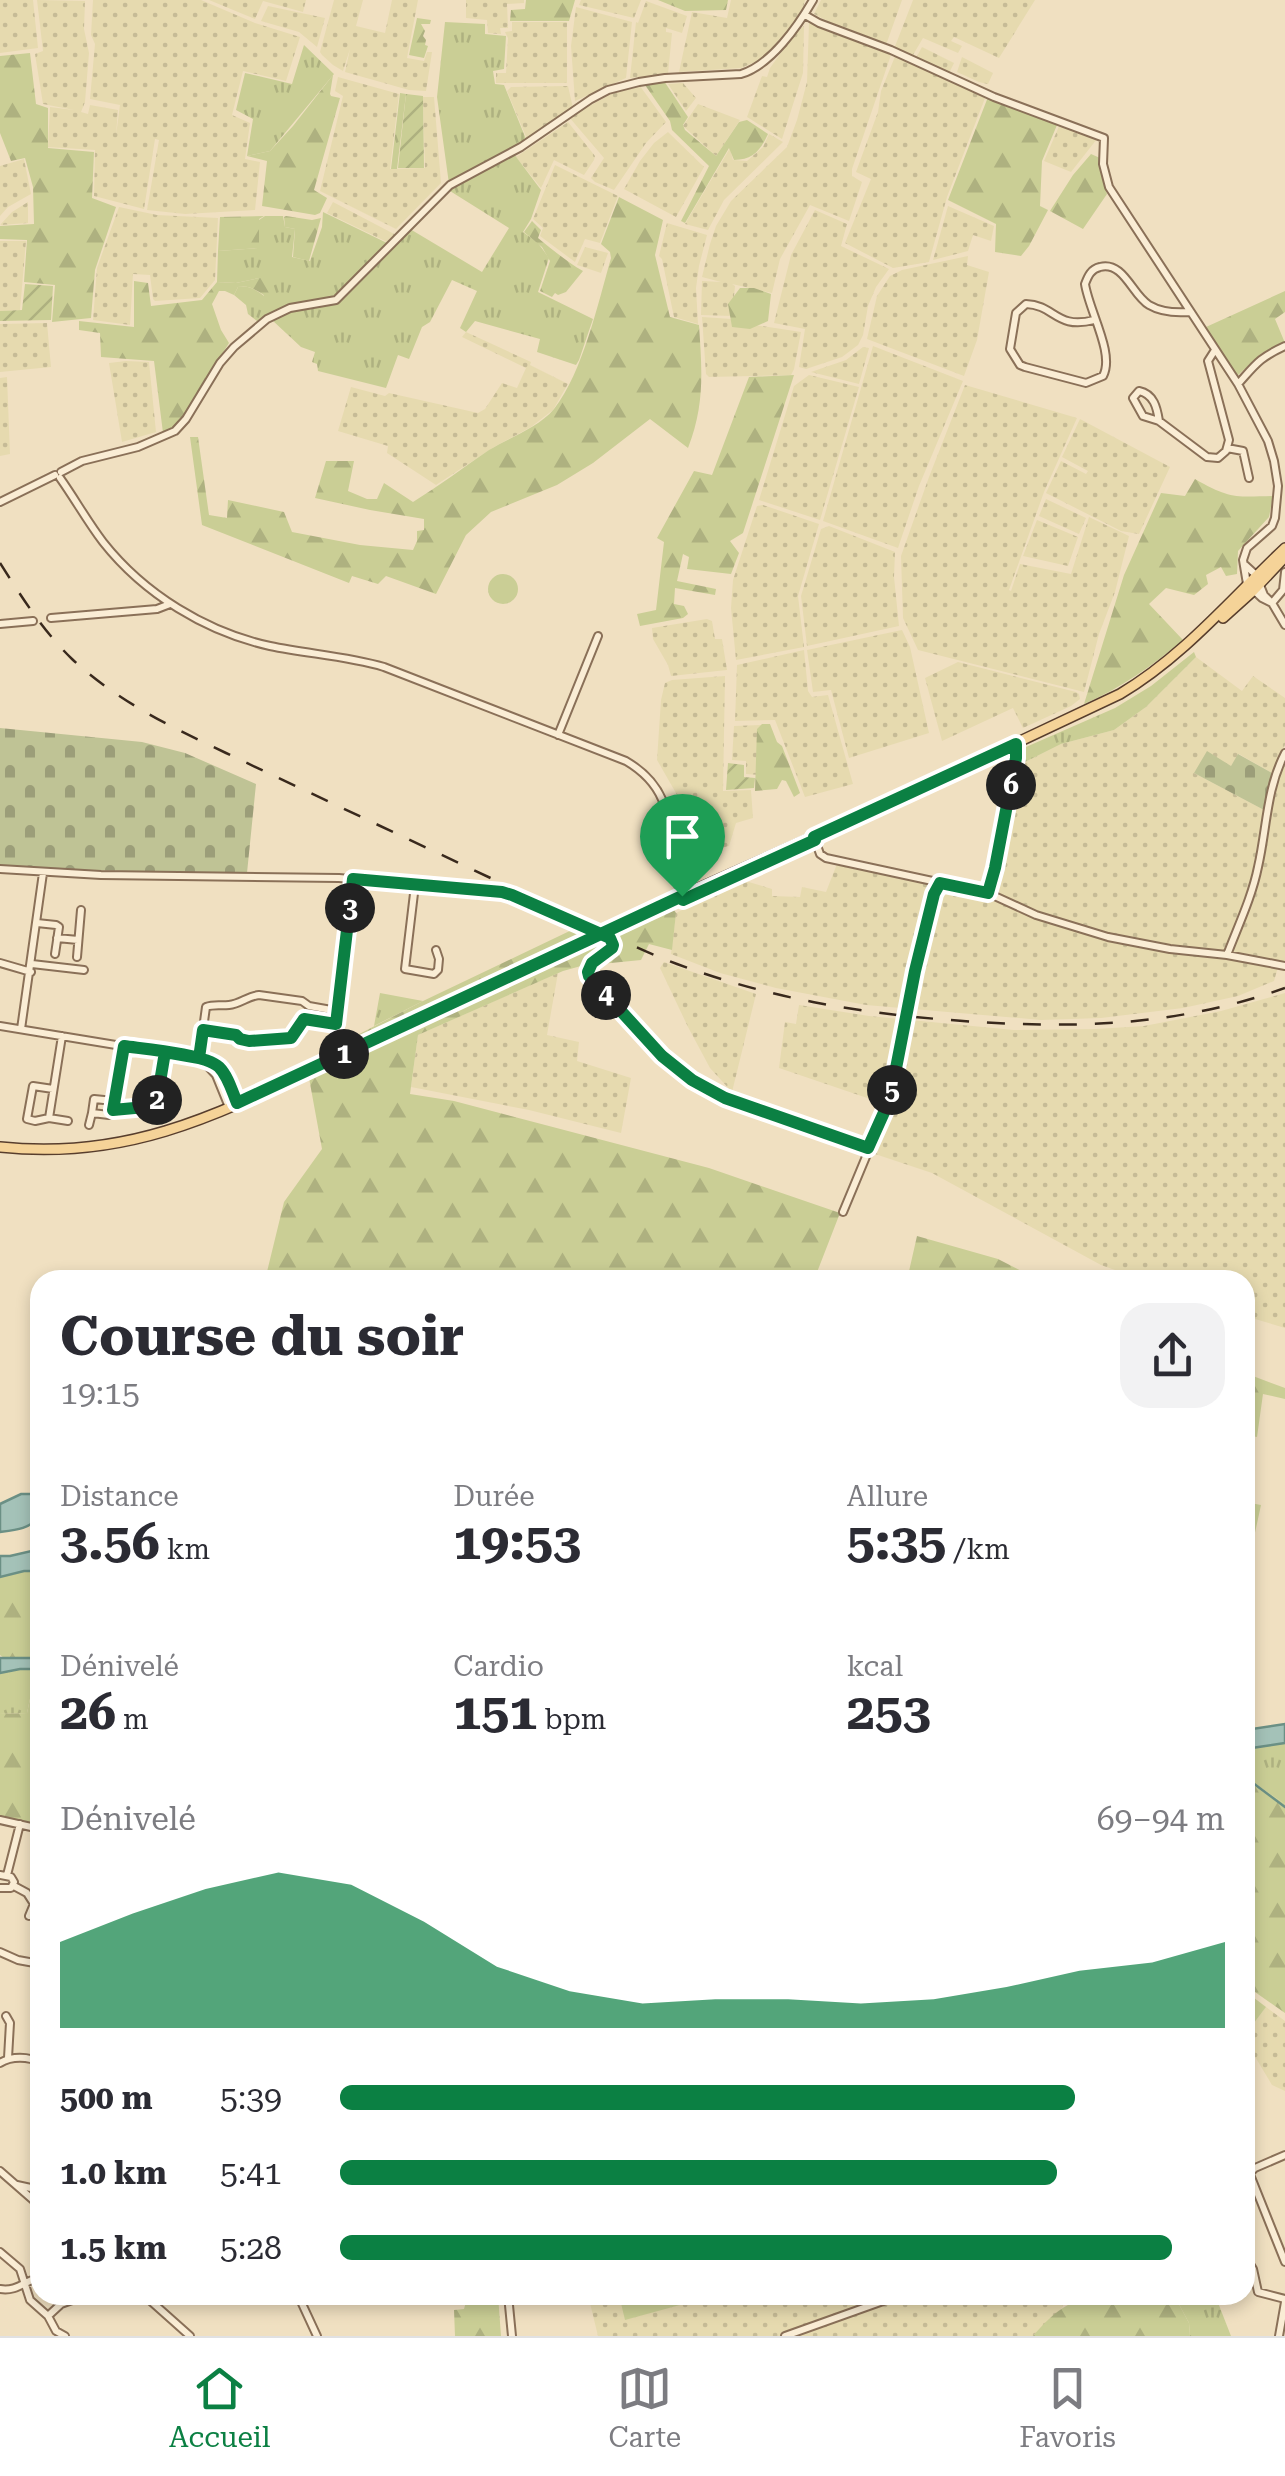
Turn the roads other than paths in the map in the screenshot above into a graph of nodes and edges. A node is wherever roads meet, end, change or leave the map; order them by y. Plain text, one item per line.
1 (813, 0) edge
2 (805, 15) junction
3 (1188, 312) junction
4 (1094, 320) junction
5 (1285, 346) edge
6 (1215, 350) junction
7 (1238, 384) junction
8 (1159, 421) junction
9 (1227, 448) junction
10 (59, 475) junction
11 (1248, 478) dead end
12 (0, 500) edge
13 (1285, 548) edge
14 (1285, 557) edge
15 (1285, 572) edge
16 (1254, 583) junction
17 (170, 604) junction
18 (1272, 604) junction
19 (51, 618) dead end
20 (32, 621) dead end
21 (0, 624) edge
22 (1285, 625) edge
23 (598, 636) dead end
24 (558, 735) junction
25 (1016, 746) junction
26 (1285, 754) edge
27 (815, 838) junction
28 (0, 869) edge
29 (43, 873) junction
30 (353, 879) junction
31 (940, 883) junction
32 (415, 885) junction
33 (988, 893) junction
34 (682, 898) junction
35 (80, 910) dead end
36 (37, 923) junction
37 (57, 938) junction
38 (78, 940) junction
39 (436, 950) dead end
40 (55, 954) dead end
41 (1227, 955) junction
42 (77, 958) dead end
43 (0, 963) edge
44 (1285, 966) edge
45 (31, 968) junction
46 (84, 970) dead end
47 (306, 1004) junction
48 (337, 1011) junction
49 (304, 1019) junction
50 (336, 1024) junction
51 (0, 1026) edge
52 (21, 1029) junction
53 (203, 1030) junction
54 (62, 1036) junction
55 (124, 1046) junction
56 (165, 1052) junction
57 (199, 1058) junction
58 (333, 1059) junction
59 (54, 1089) junction
60 (114, 1105) junction
61 (233, 1105) junction
62 (156, 1106) junction
63 (168, 1106) dead end
64 (92, 1113) junction
65 (48, 1118) junction
66 (68, 1122) dead end
67 (89, 1125) dead end
68 (0, 1146) edge
69 (868, 1148) junction
70 (843, 1212) dead end
71 (0, 1820) edge
72 (20, 1824) junction
73 (30, 1826) edge
74 (4, 1875) edge
75 (14, 1886) junction
76 (0, 1888) edge
77 (30, 1898) edge
78 (0, 1952) edge
79 (30, 1962) edge
80 (6, 2016) dead end
81 (30, 2058) edge
82 (4, 2061) edge
83 (1285, 2154) edge
84 (1255, 2169) edge
85 (0, 2171) edge
86 (15, 2185) junction
87 (30, 2188) edge
88 (30, 2193) edge
89 (1255, 2194) edge
90 (26, 2195) junction
91 (30, 2198) edge
92 (0, 2252) edge
93 (1285, 2262) edge
94 (30, 2281) edge
95 (1255, 2281) edge
96 (26, 2283) junction
97 (0, 2289) edge
98 (30, 2300) edge
99 (1285, 2300) edge
100 (36, 2305) edge
101 (61, 2305) edge
102 (155, 2305) edge
103 (303, 2305) edge
104 (509, 2305) edge
105 (872, 2305) edge
106 (48, 2316) junction
107 (65, 2336) edge
108 (190, 2336) edge
109 (317, 2336) edge
110 (512, 2336) edge
111 (785, 2336) edge
112 (1278, 2336) edge

1 - 2 street
2 - 3 street
2 - 10 street
3 - 4 street
3 - 6 street
4 - 4 street
5 - 7 street
6 - 7 street
6 - 9 street
7 - 16 street
8 - 8 street
8 - 9 street
9 - 11 street
10 - 12 street
10 - 17 street
13 - 16 main road
14 - 16 main road
15 - 18 street
16 - 18 street
16 - 25 main road
17 - 19 street
17 - 24 street
18 - 22 street
20 - 21 street
23 - 24 street
24 - 34 street
25 - 27 main road
25 - 33 street
26 - 41 street
27 - 31 street
27 - 34 main road
28 - 29 street
29 - 30 street
29 - 36 street
30 - 32 street
30 - 48 street
31 - 33 street
31 - 69 street
32 - 39 street
32 - 69 street
33 - 41 street
34 - 58 main road, bridge
35 - 38 street
36 - 37 street
36 - 45 street
37 - 38 street
37 - 40 street
38 - 42 street
41 - 44 street
43 - 45 street
45 - 46 street
45 - 52 street
47 - 48 street
47 - 49 street
47 - 53 street
48 - 50 street
49 - 50 street
49 - 53 street
50 - 58 street
51 - 52 street
52 - 54 street
53 - 57 street
54 - 55 street
54 - 59 street
55 - 56 street
55 - 60 street
56 - 57 street
56 - 62 street
57 - 61 street
58 - 61 main road
59 - 65 street
59 - 65 street
60 - 62 street
60 - 64 street
60 - 64 street
61 - 68 main road
62 - 63 street
64 - 67 street
65 - 66 street
69 - 70 street
71 - 72 street
72 - 73 street
72 - 74 street
74 - 75 street
75 - 76 street
75 - 77 street
78 - 79 street
80 - 82 street
81 - 82 street
83 - 84 street
85 - 86 street
86 - 87 street
86 - 90 street
88 - 90 street
89 - 93 street
90 - 91 street
92 - 96 street
94 - 96 street
95 - 99 street
96 - 97 street
96 - 98 street
99 - 112 street
100 - 106 street
101 - 106 street
102 - 108 street
103 - 109 street
104 - 110 street
105 - 111 street
106 - 107 street

